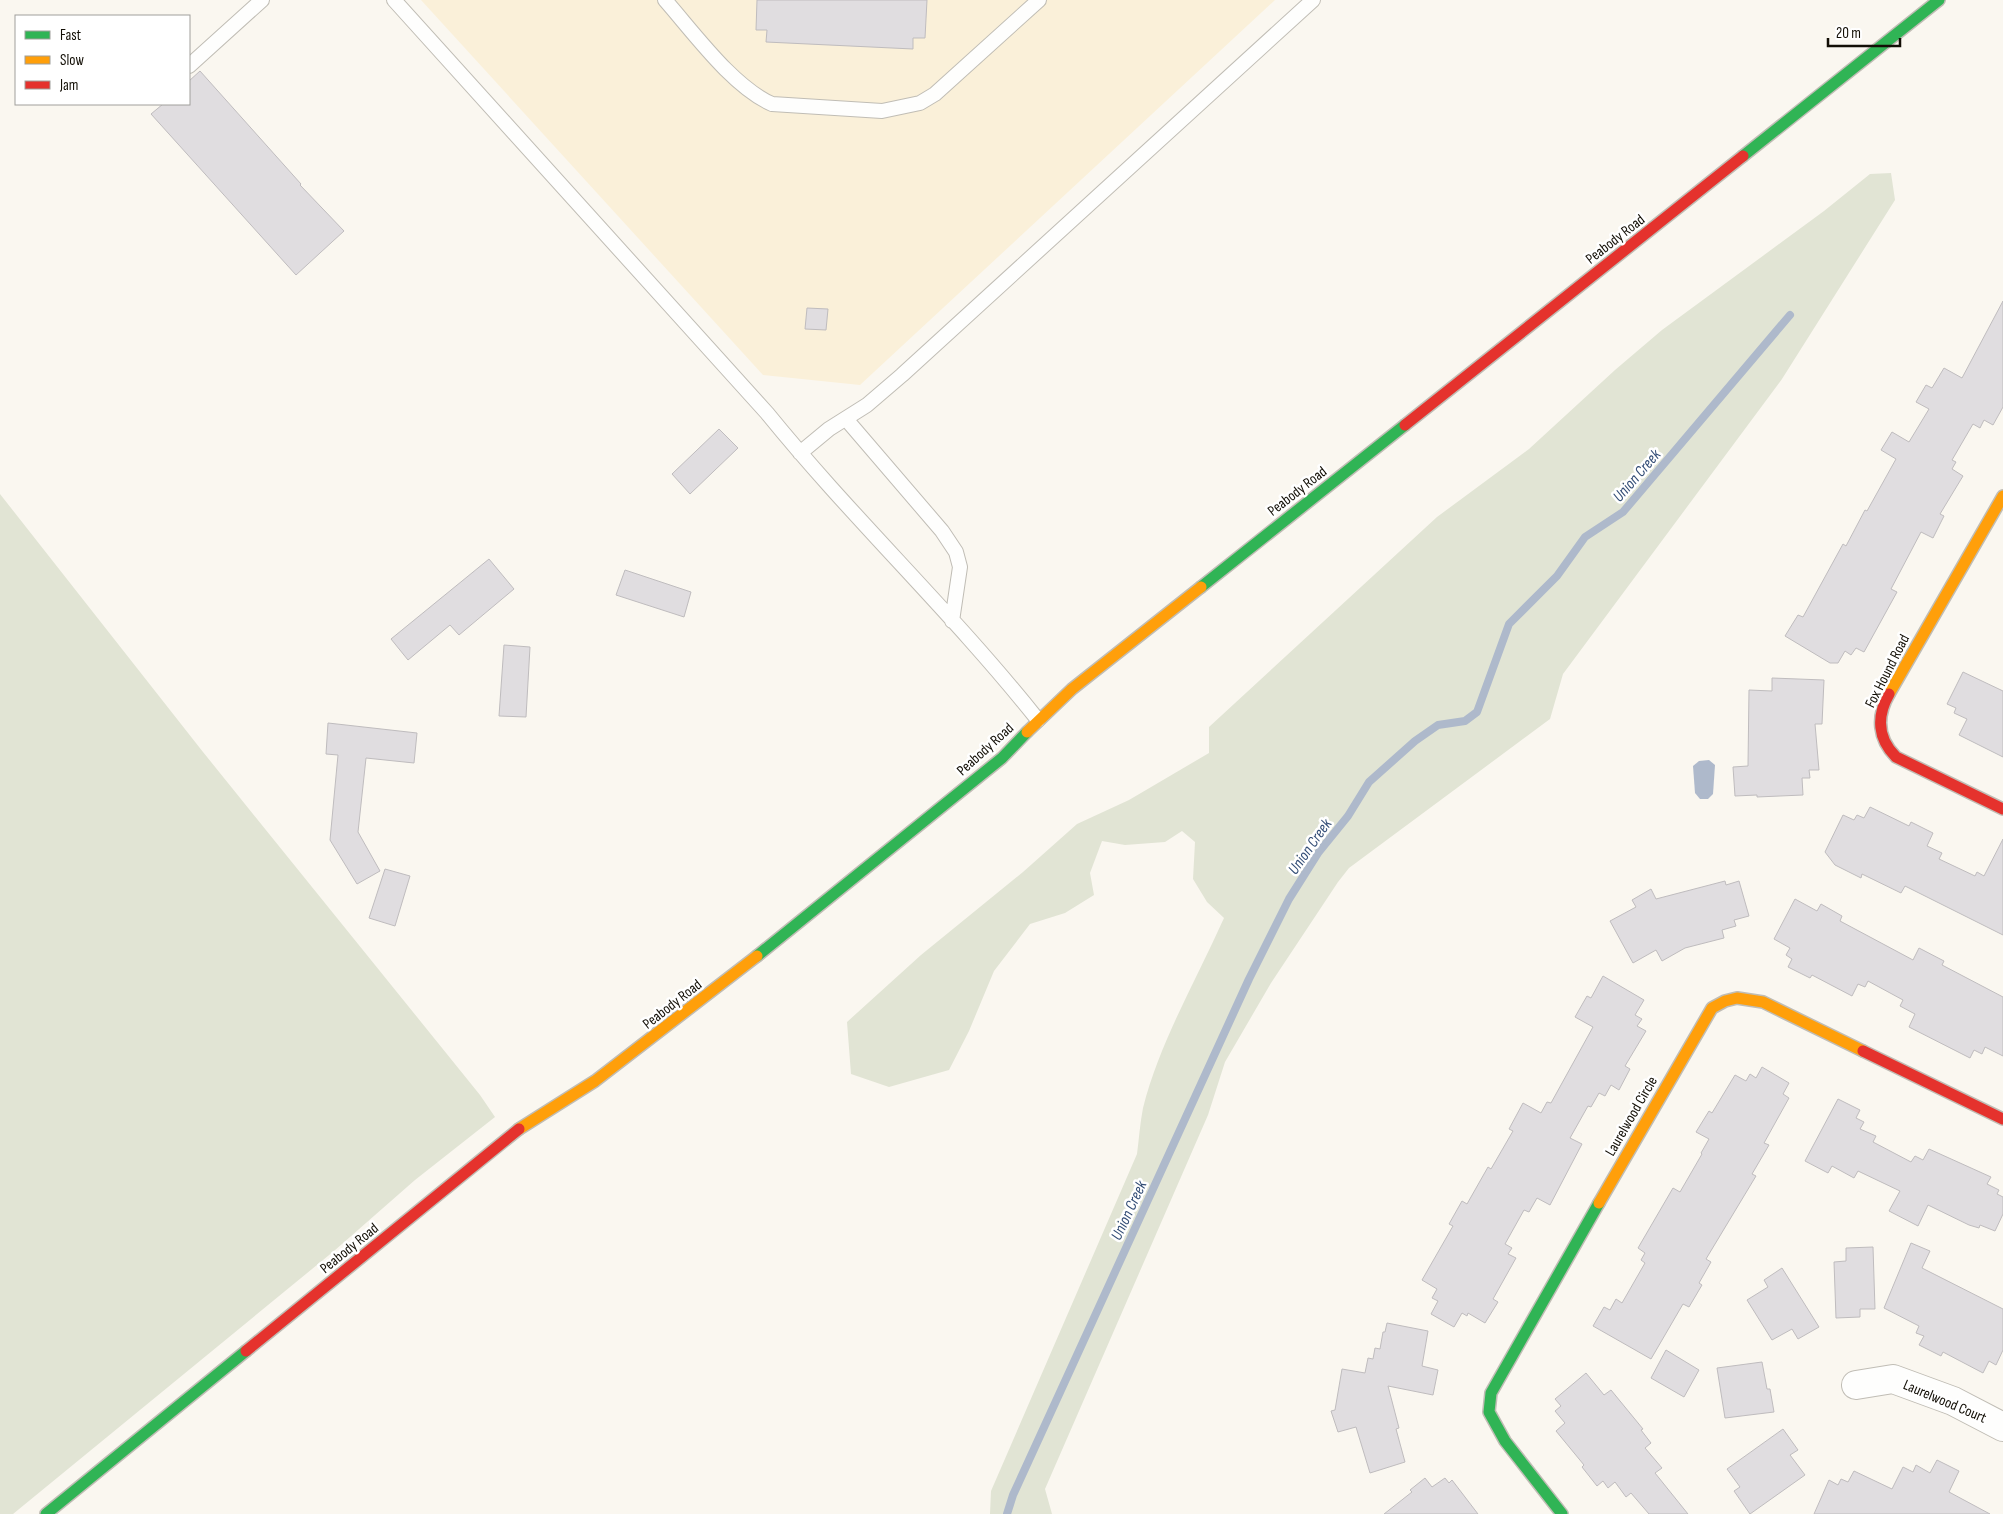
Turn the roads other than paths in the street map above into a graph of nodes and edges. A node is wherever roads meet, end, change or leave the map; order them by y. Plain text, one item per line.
1 (262, 0) edge
2 (394, 0) edge
3 (665, 0) edge
4 (1039, 0) edge
5 (1313, 0) edge
6 (1938, 0) edge
7 (190, 65) edge
8 (846, 420) junction
9 (800, 453) junction
10 (2003, 496) edge
11 (952, 621) junction
12 (1038, 720) junction
13 (2003, 809) edge
14 (2003, 1119) edge
15 (1856, 1385) dead end
16 (2003, 1427) edge
17 (46, 1514) edge
18 (1562, 1514) edge

1 - 7 lane
2 - 9 lane
3 - 4 lane
5 - 8 lane
6 - 12 main road, Peabody Road
8 - 9 lane
8 - 11 lane
9 - 11 lane
10 - 13 main road, Fox Hound Road
11 - 12 lane
12 - 17 main road, Peabody Road
14 - 18 main road, Laurelwood Circle
15 - 16 street, Laurelwood Court

